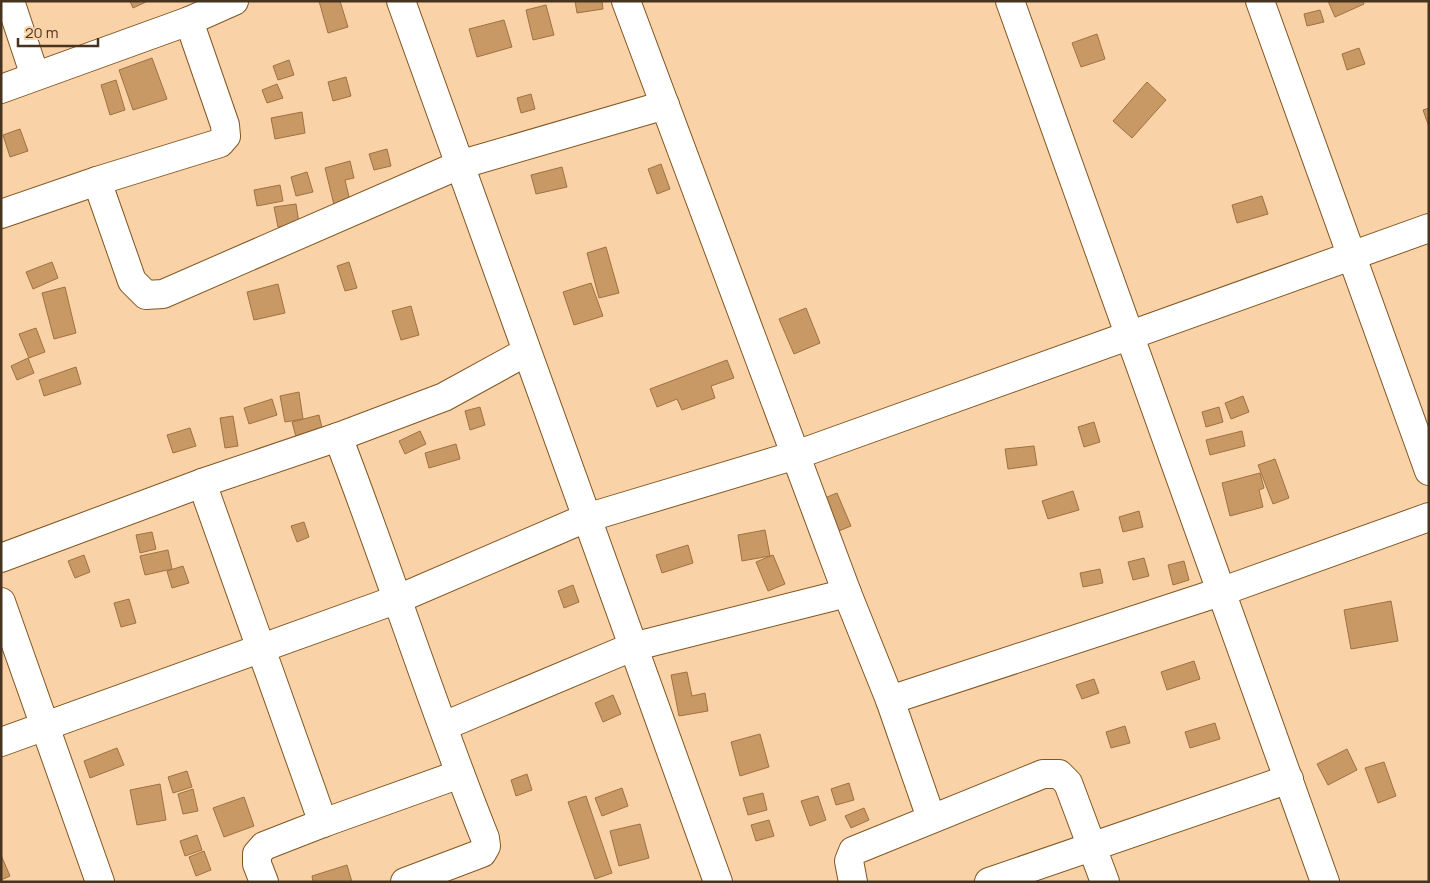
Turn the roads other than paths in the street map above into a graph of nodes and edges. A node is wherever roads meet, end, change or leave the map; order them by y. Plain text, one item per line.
1 (10, 1) edge
2 (234, 1) edge
3 (401, 1) edge
4 (626, 1) edge
5 (1010, 1) edge
6 (1260, 1) edge
7 (189, 21) junction
8 (35, 76) junction
9 (1, 89) edge
10 (665, 105) junction
11 (459, 165) junction
12 (97, 181) junction
13 (1, 214) edge
14 (1429, 228) edge
15 (1352, 255) junction
16 (1130, 335) junction
17 (526, 352) junction
18 (338, 437) junction
19 (796, 455) junction
20 (1429, 470) edge
21 (202, 483) junction
22 (1429, 517) edge
23 (586, 518) junction
24 (1, 558) edge
25 (1223, 591) junction
26 (847, 593) junction
27 (398, 599) junction
28 (1, 602) edge
29 (632, 647) junction
30 (261, 648) junction
31 (890, 700) junction
32 (46, 726) junction
33 (444, 726) junction
34 (1, 742) edge
35 (460, 774) junction
36 (1289, 779) junction
37 (931, 818) junction
38 (322, 823) junction
39 (1092, 847) junction
40 (100, 882) edge
41 (264, 882) edge
42 (405, 882) edge
43 (718, 882) edge
44 (853, 882) edge
45 (989, 882) edge
46 (1105, 882) edge
47 (1325, 882) edge

1 - 8 street
2 - 7 street
3 - 11 street
4 - 10 street
5 - 16 street
6 - 15 street
7 - 8 street
7 - 12 street
8 - 9 street
10 - 11 street
10 - 19 street
11 - 12 street
11 - 17 street
12 - 13 street
14 - 15 street
15 - 16 street
15 - 20 street
16 - 19 street
16 - 25 street
17 - 18 street
17 - 23 street
18 - 21 street
18 - 27 street
19 - 23 street
19 - 26 street
21 - 24 street
21 - 30 street
22 - 25 street
23 - 27 street
23 - 29 street
25 - 31 street
25 - 36 street
26 - 29 street
26 - 31 street
27 - 30 street
27 - 33 street
28 - 32 street
29 - 33 street
29 - 43 street
30 - 32 street
30 - 38 street
31 - 37 street
32 - 34 street
32 - 40 street
33 - 35 street
35 - 38 street
35 - 42 street
36 - 39 street
36 - 47 street
37 - 39 street
37 - 44 street
38 - 41 street
39 - 45 street
39 - 46 street

